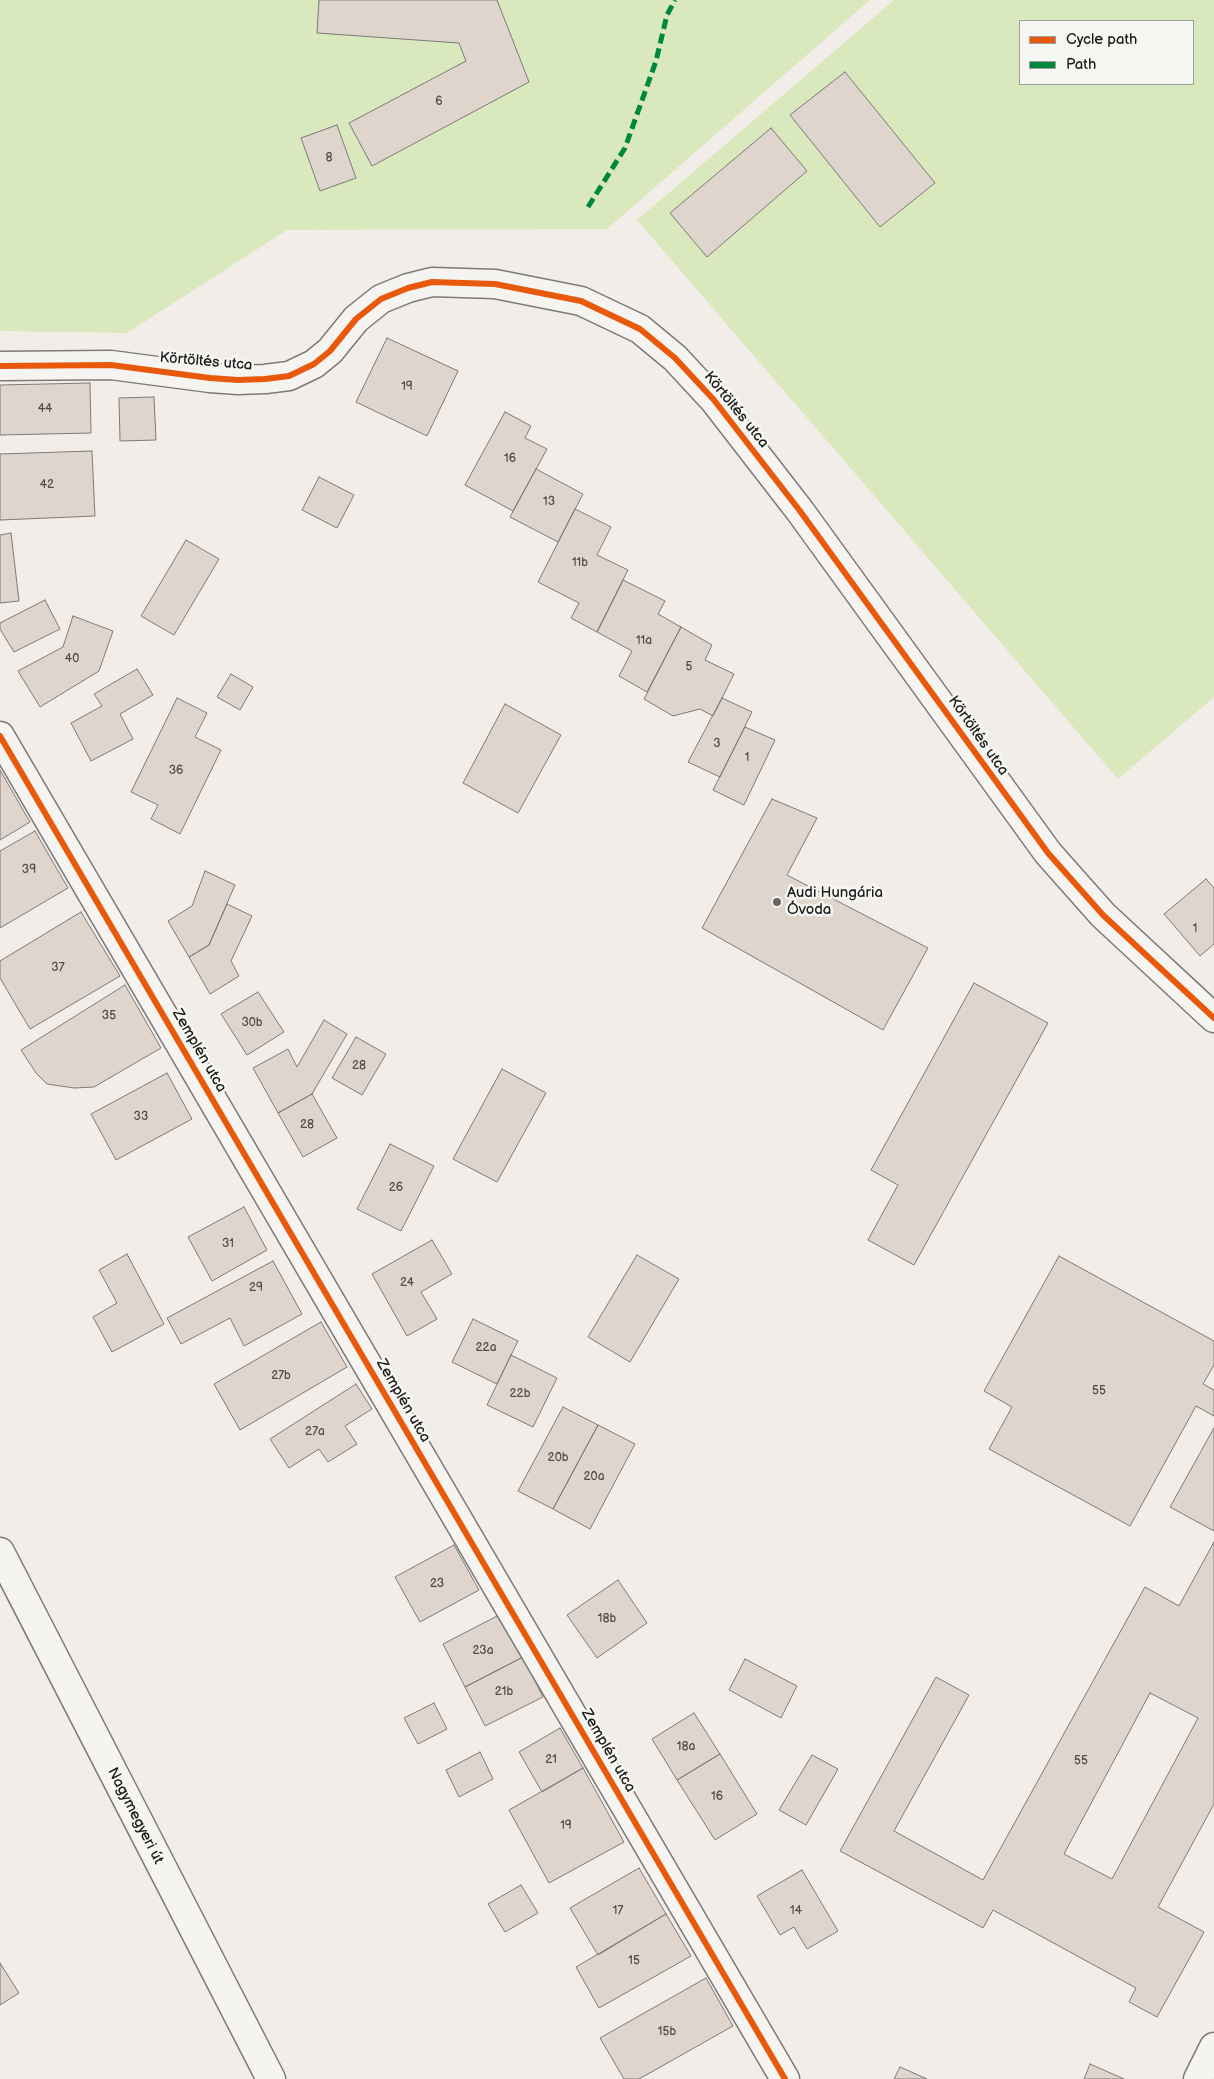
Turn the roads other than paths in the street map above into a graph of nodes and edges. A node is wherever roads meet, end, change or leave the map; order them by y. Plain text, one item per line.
1 (0, 366) edge
2 (0, 736) edge
3 (1208, 1003) edge
4 (0, 1552) edge
5 (1214, 2047) edge
6 (271, 2079) edge
7 (785, 2079) edge
8 (1198, 2079) edge

1 - 3 street, Körtöltés utca
2 - 7 street, Zemplén utca
4 - 6 street, Nagymegyeri út
5 - 8 street

